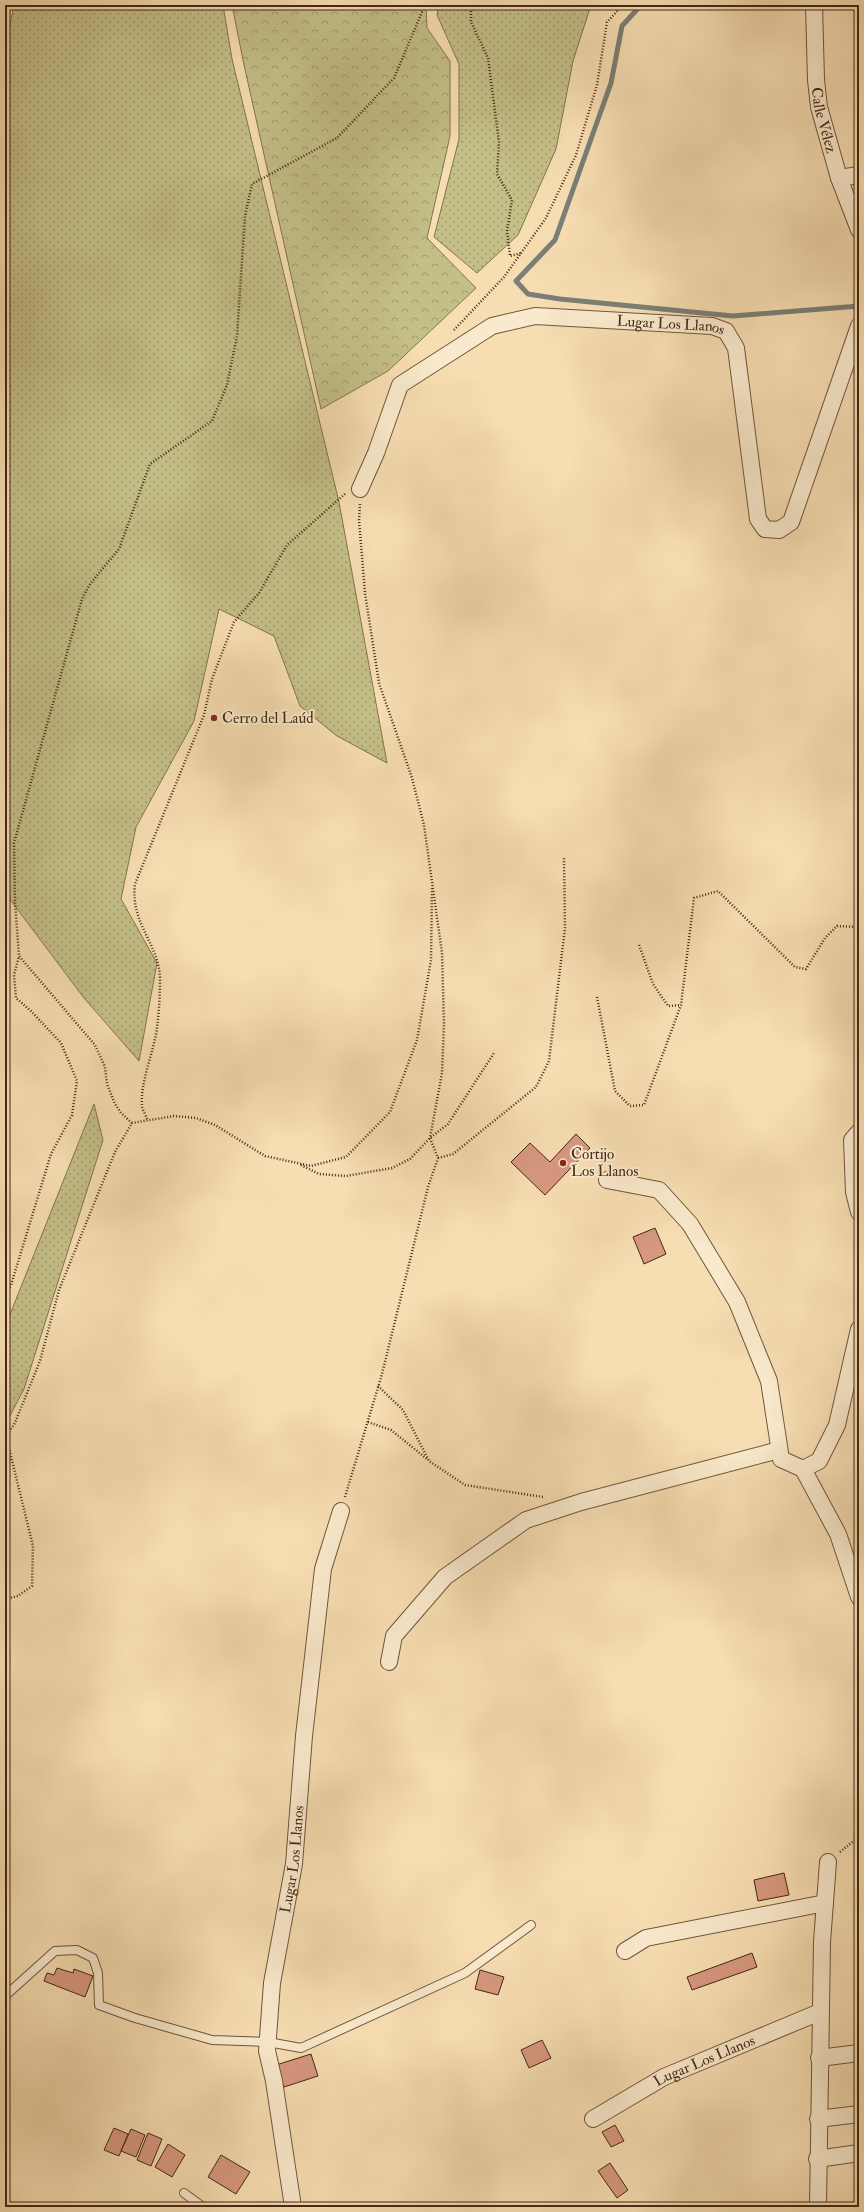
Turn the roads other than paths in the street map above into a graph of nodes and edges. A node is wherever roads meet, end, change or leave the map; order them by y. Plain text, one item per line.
1 (814, 5) edge
2 (859, 175) edge
3 (840, 178) junction
4 (859, 230) edge
5 (859, 326) edge
6 (360, 489) road end
7 (859, 1132) edge
8 (607, 1180) dead end
9 (859, 1212) edge
10 (859, 1329) edge
11 (780, 1450) junction
12 (803, 1469) junction
13 (341, 1511) road end
14 (859, 1597) edge
15 (389, 1662) dead end
16 (828, 1862) road end
17 (825, 1903) junction
18 (531, 1925) dead end
19 (625, 1951) dead end
20 (5, 1996) edge
21 (820, 2012) junction
22 (268, 2042) junction
23 (859, 2053) edge
24 (819, 2058) junction
25 (859, 2114) edge
26 (593, 2119) dead end
27 (818, 2119) junction
28 (859, 2153) edge
29 (817, 2158) junction
30 (184, 2193) dead end
31 (203, 2207) edge
32 (292, 2207) edge
33 (818, 2207) edge

1 - 3 street, Calle Vélez
2 - 3 street
3 - 4 street, Calle Vélez
5 - 6 street, Lugar Los Llanos
7 - 9 street
8 - 11 street
10 - 12 street
11 - 12 street
11 - 15 street
12 - 14 street
13 - 22 street, Lugar Los Llanos
16 - 17 street
17 - 19 street
17 - 21 street
18 - 22 lane
20 - 22 lane
21 - 24 street
21 - 26 street, Lugar Los Llanos
22 - 32 street, Lugar Los Llanos
23 - 24 street
24 - 27 street
25 - 27 street
27 - 29 street
28 - 29 street
29 - 33 street
30 - 31 lane

